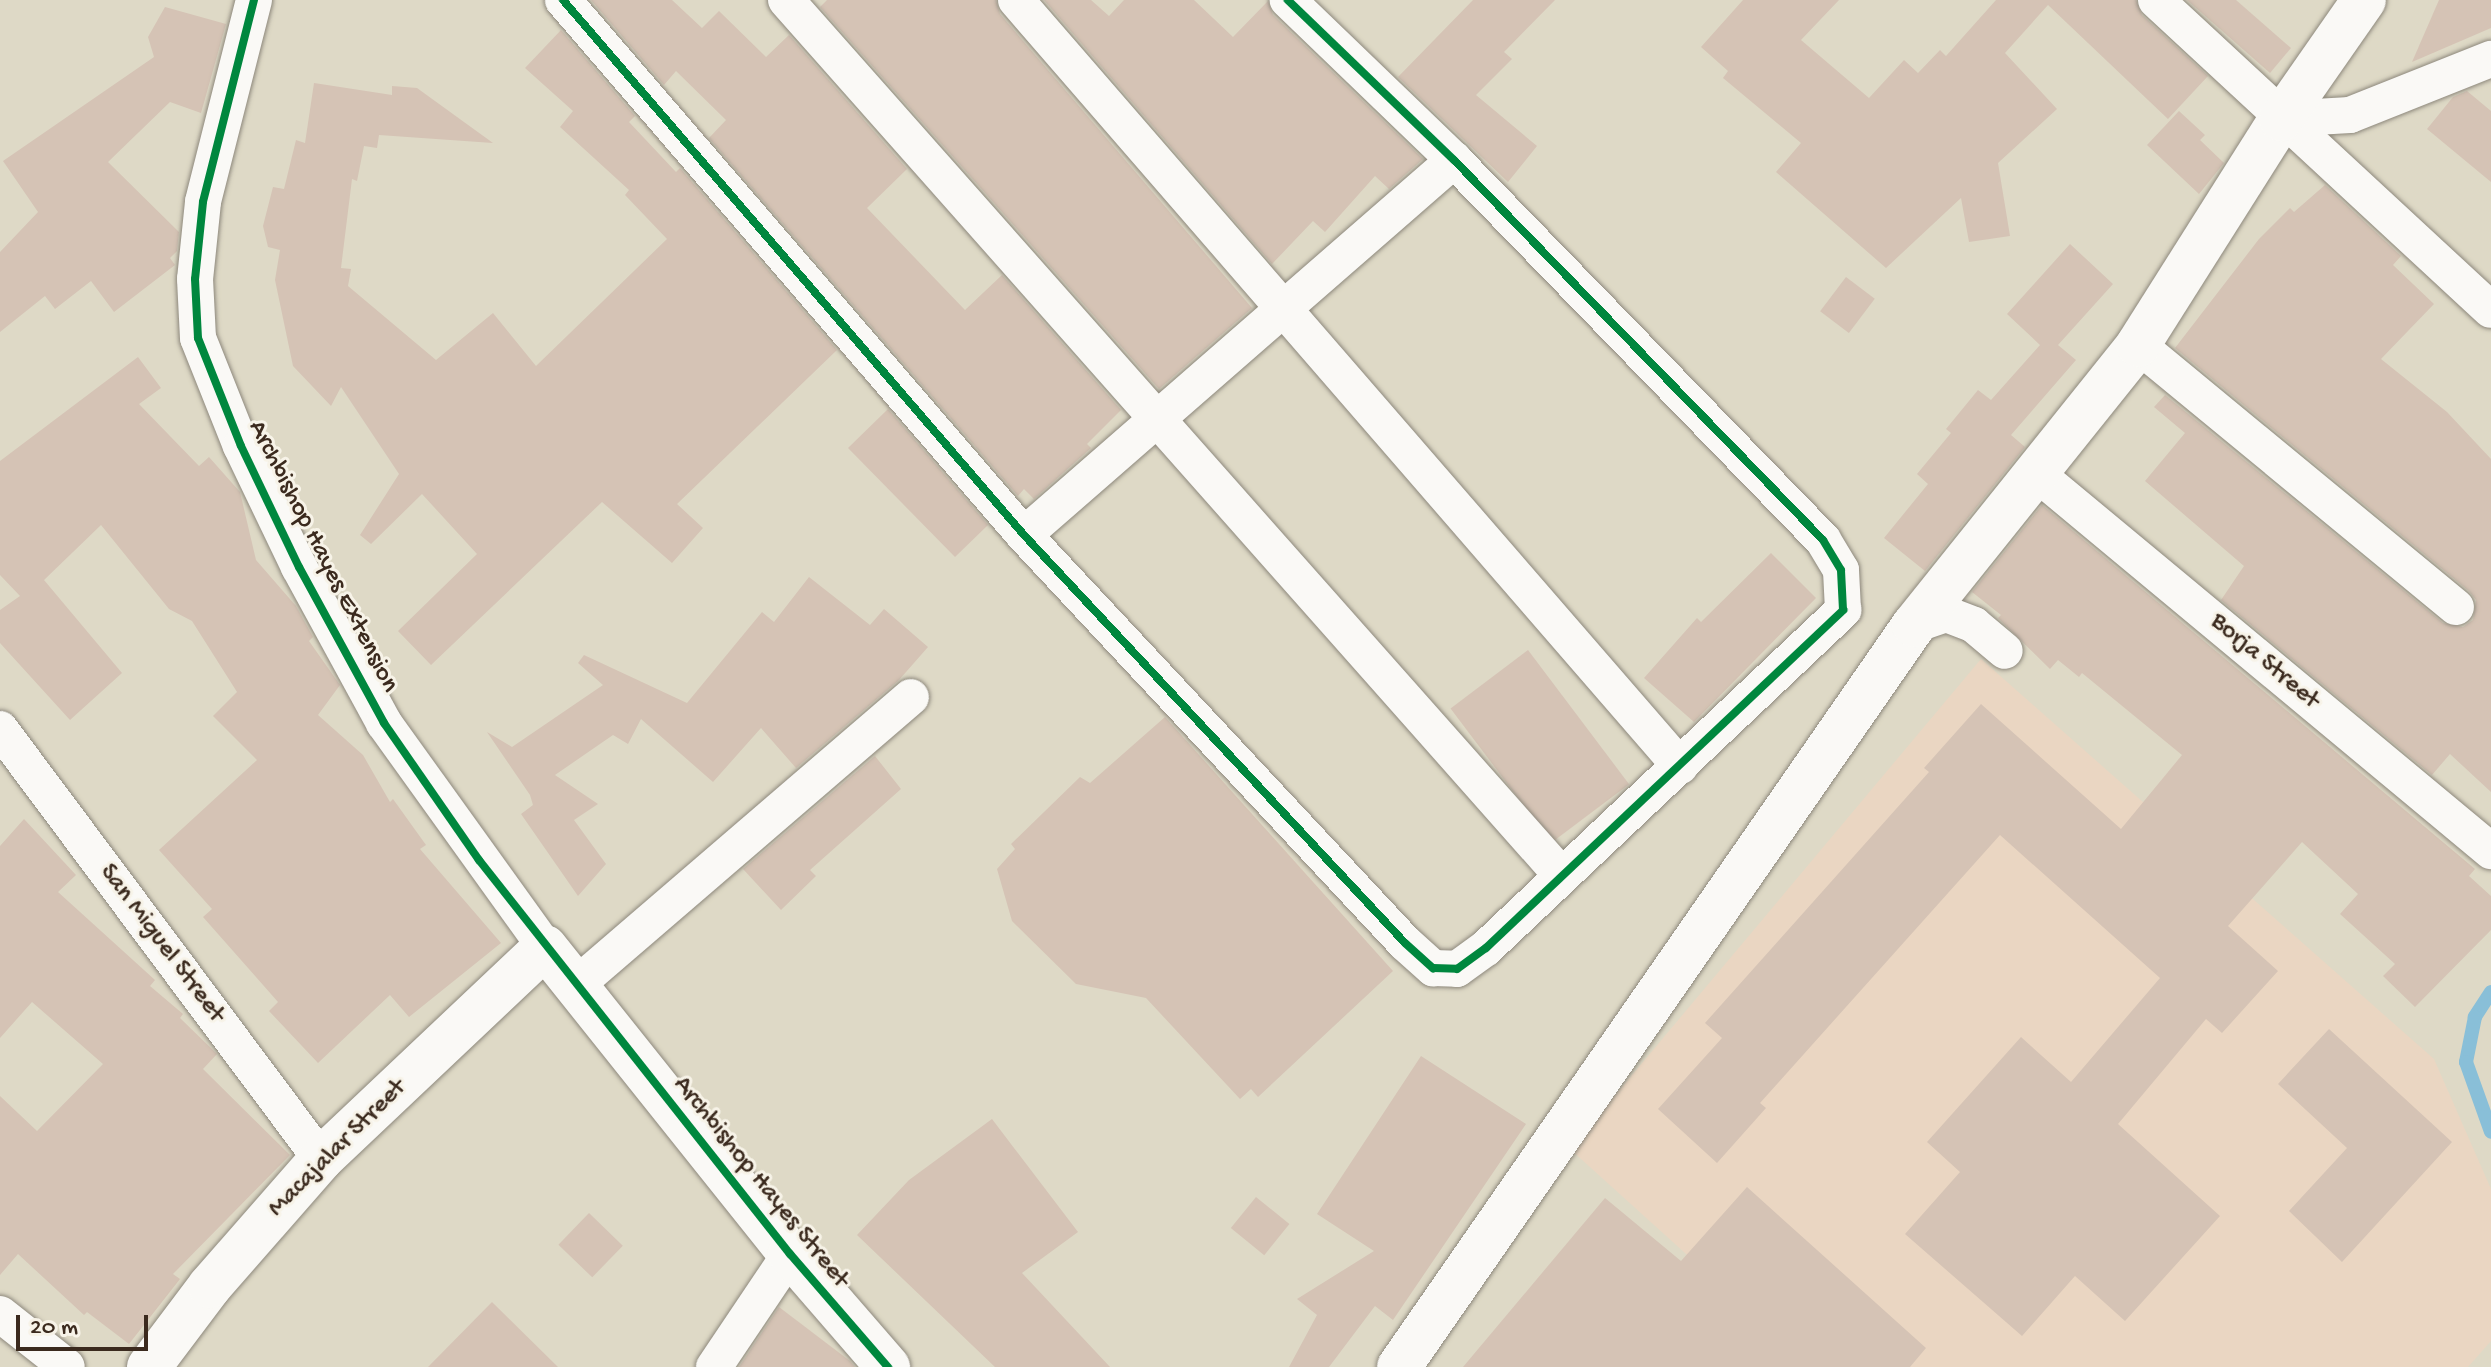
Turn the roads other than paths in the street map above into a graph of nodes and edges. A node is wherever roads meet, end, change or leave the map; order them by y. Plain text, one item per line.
1 (254, 0) edge
2 (563, 0) edge
3 (786, 0) edge
4 (1016, 0) edge
5 (1288, 0) edge
6 (2156, 0) edge
7 (2364, 0) edge
8 (2482, 74) edge
9 (2281, 119) junction
10 (1454, 160) junction
11 (1284, 304) junction
12 (2491, 310) edge
13 (2138, 345) junction
14 (1155, 421) junction
15 (2036, 473) junction
16 (1024, 535) junction
17 (2456, 607) dead end
18 (1914, 625) junction
19 (2005, 651) dead end
20 (911, 697) dead end
21 (0, 729) edge
22 (1680, 766) junction
23 (2491, 851) edge
24 (1562, 876) junction
25 (545, 947) junction
26 (575, 986) junction
27 (321, 1159) junction
28 (790, 1254) junction
29 (0, 1314) edge
30 (67, 1367) edge
31 (149, 1367) edge
32 (714, 1367) edge
33 (888, 1367) edge
34 (1399, 1367) edge

1 - 25 street, Archbishop Hayes Extension
2 - 16 street
3 - 14 street
4 - 11 street
5 - 10 street
6 - 9 street
7 - 9 main road
8 - 9 street
9 - 12 street
9 - 13 main road
10 - 11 street
10 - 22 street
11 - 14 street
11 - 22 street
13 - 15 main road
13 - 17 street
14 - 16 street
14 - 24 street
15 - 18 main road
15 - 23 street, Borja Street
16 - 24 street
18 - 19 street
18 - 34 main road
20 - 26 street
21 - 27 street, San Miguel Street
22 - 24 street
25 - 26 main road, Archbishop Hayes Street
25 - 27 main road, Macajalar Street
26 - 28 main road, Archbishop Hayes Street
27 - 31 main road, Macajalar Street
28 - 32 street
28 - 33 main road, Archbishop Hayes Street
29 - 30 street

